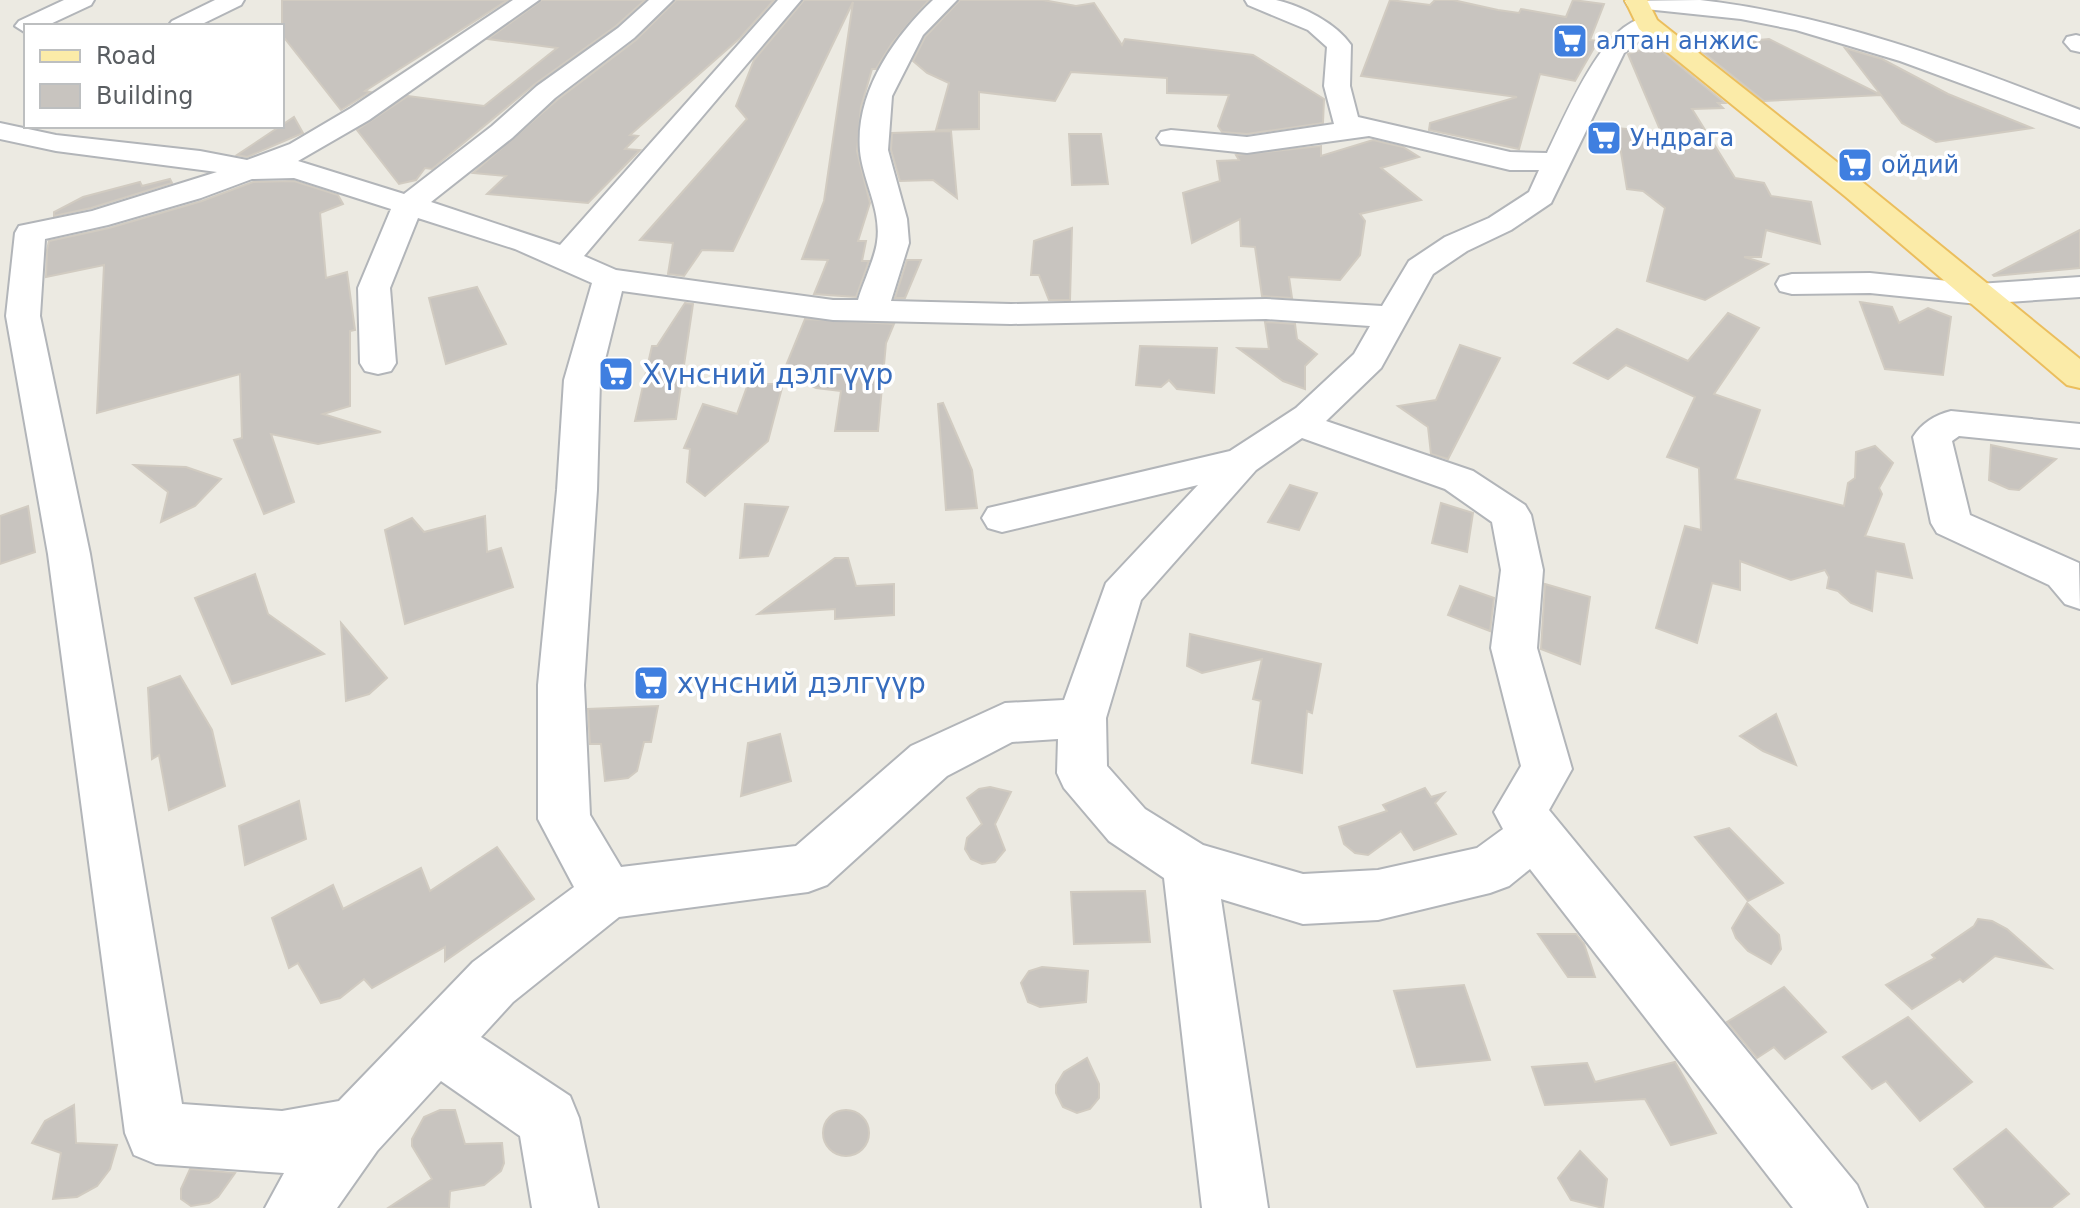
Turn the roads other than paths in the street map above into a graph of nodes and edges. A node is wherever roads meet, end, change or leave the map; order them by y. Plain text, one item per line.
1 (83, 0) edge
2 (233, 0) edge
3 (528, 0) edge
4 (662, 0) edge
5 (790, 0) edge
6 (946, 0) edge
7 (1256, 0) edge
8 (1707, 3) edge
9 (1640, 8) edge
10 (30, 24) edge
11 (184, 24) edge
12 (24, 27) edge
13 (0, 38) edge
14 (1938, 63) junction
15 (4, 119) edge
16 (2080, 119) edge
17 (1372, 127) junction
18 (149, 128) edge
19 (1171, 138) dead end
20 (2080, 139) edge
21 (113, 150) junction
22 (1557, 162) junction
23 (252, 170) junction
24 (407, 206) junction
25 (565, 259) junction
26 (609, 279) junction
27 (1792, 284) dead end
28 (2080, 287) edge
29 (1978, 294) junction
30 (872, 311) junction
31 (1392, 317) junction
32 (378, 363) dead end
33 (2080, 377) edge
34 (1298, 424) junction
35 (2080, 436) edge
36 (1242, 461) junction
37 (1002, 518) dead end
38 (2080, 593) edge
39 (1082, 718) junction
40 (1536, 834) junction
41 (1189, 865) junction
42 (607, 894) junction
43 (436, 1043) junction
44 (355, 1129) junction
45 (298, 1208) edge
46 (565, 1208) edge
47 (1235, 1208) edge
48 (1834, 1208) edge

1 - 10 street
2 - 11 street
3 - 23 street
4 - 24 street
5 - 25 street
6 - 30 street
7 - 17 street
8 - 9 street
8 - 14 street
9 - 22 street
9 - 29 main road
12 - 13 street
14 - 16 street
14 - 20 street
15 - 21 street
17 - 19 street
17 - 22 street
18 - 21 street
21 - 23 street
22 - 31 street
23 - 24 street
23 - 44 street
24 - 25 street
24 - 32 street
25 - 26 street
26 - 30 street
26 - 42 street
27 - 29 street
28 - 29 street
29 - 33 main road
30 - 31 street
31 - 34 street
34 - 36 street
34 - 40 street
35 - 38 street
36 - 37 street
36 - 39 street
39 - 41 street
39 - 42 street
40 - 41 street
40 - 48 street
41 - 47 street
42 - 43 street
43 - 44 street
43 - 46 street
44 - 45 street

